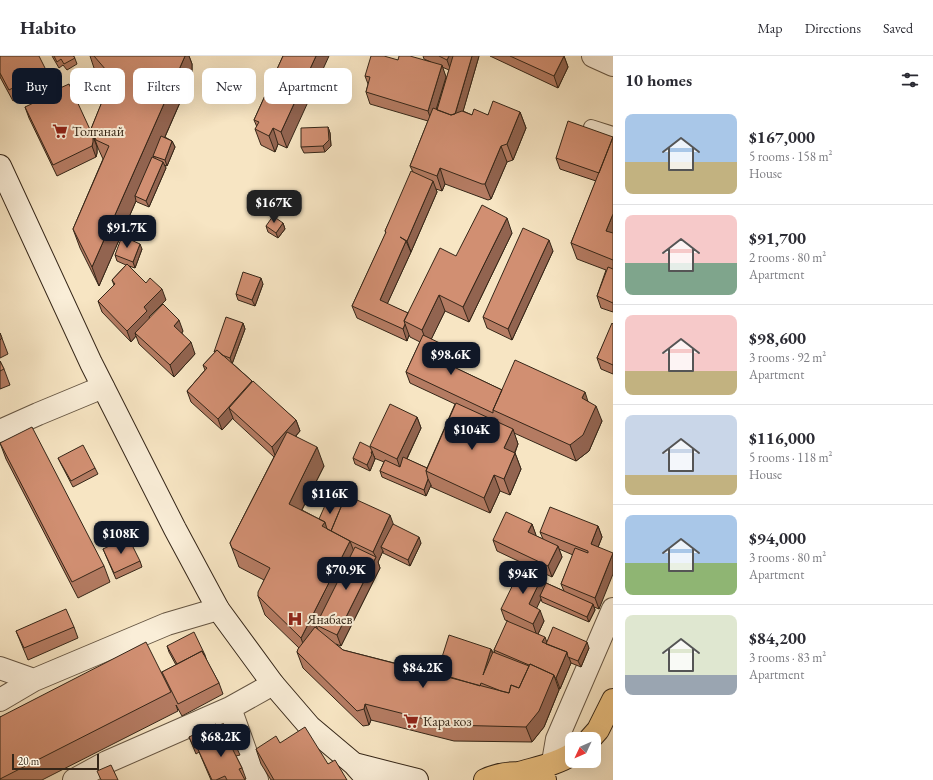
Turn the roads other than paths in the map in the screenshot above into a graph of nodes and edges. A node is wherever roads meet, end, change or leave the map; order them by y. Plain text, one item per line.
1 (593, 56) edge
2 (613, 65) edge
3 (591, 127) dead end
4 (613, 134) edge
5 (1, 173) edge
6 (103, 387) junction
7 (0, 431) edge
8 (218, 609) junction
9 (613, 610) edge
10 (0, 668) edge
11 (34, 680) junction
12 (273, 684) junction
13 (0, 700) edge
14 (613, 700) edge
15 (230, 708) junction
16 (596, 732) edge
17 (557, 765) edge
18 (361, 772) edge
19 (74, 780) edge
20 (257, 780) edge
21 (418, 780) edge
22 (485, 780) edge

1 - 2 street
3 - 4 lane
5 - 6 street
6 - 7 street
6 - 8 street
8 - 11 street
8 - 12 street
9 - 17 street
10 - 11 street
11 - 13 street
12 - 15 street
12 - 18 street
14 - 16 main road
15 - 19 street
15 - 20 street
17 - 22 main road
18 - 21 street

